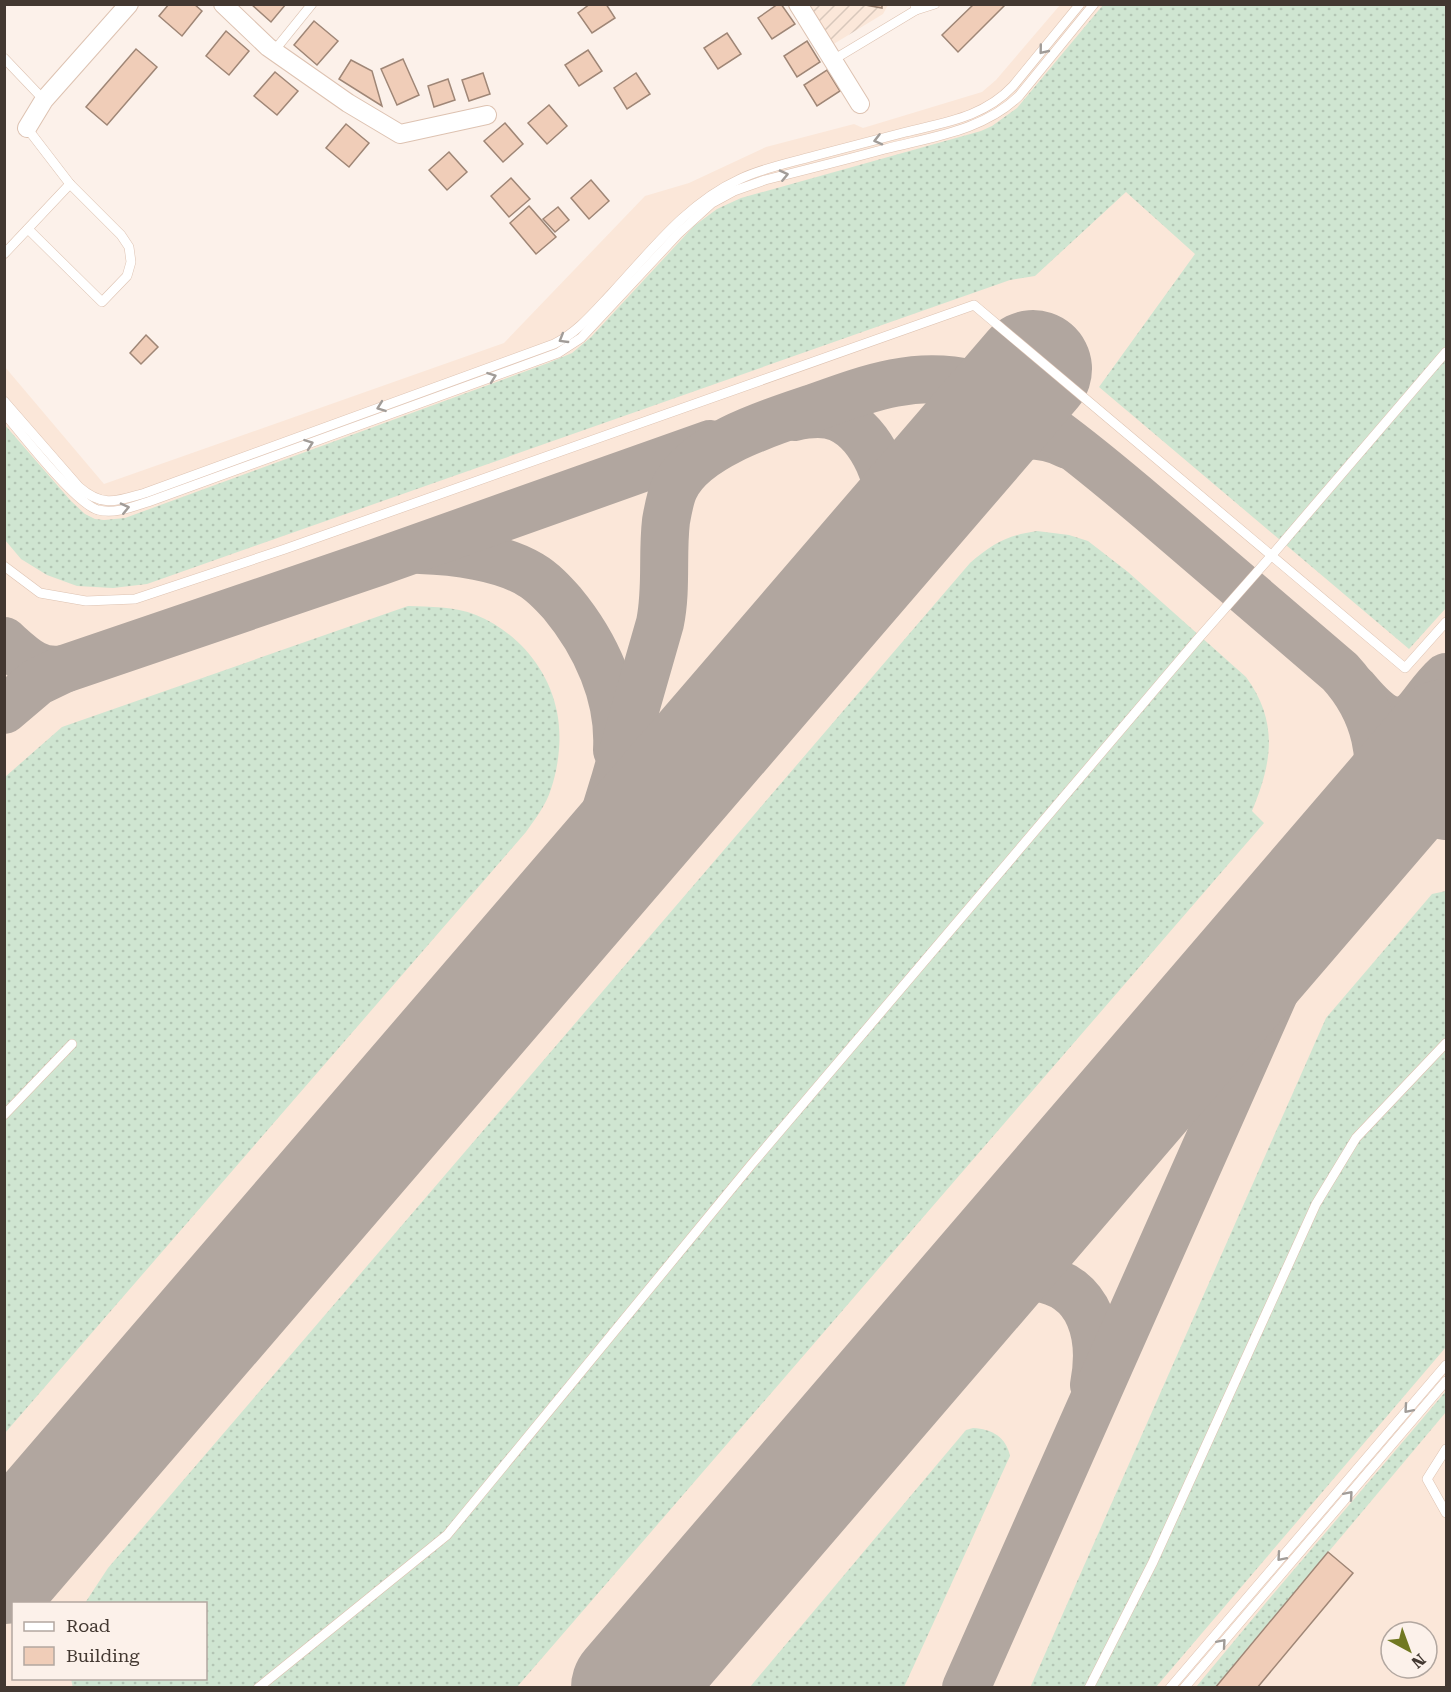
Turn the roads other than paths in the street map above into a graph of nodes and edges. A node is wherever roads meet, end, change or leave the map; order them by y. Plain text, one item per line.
1 (129, 4) edge
2 (223, 4) edge
3 (312, 4) edge
4 (798, 4) edge
5 (936, 4) edge
6 (1080, 4) edge
7 (1094, 4) edge
8 (915, 7) edge
9 (274, 51) junction
10 (4, 58) edge
11 (833, 60) junction
12 (44, 100) junction
13 (860, 104) dead end
14 (487, 115) dead end
15 (27, 128) joint
16 (70, 184) junction
17 (28, 229) junction
18 (4, 254) edge
19 (1446, 352) edge
20 (4, 401) edge
21 (4, 413) edge
22 (1272, 555) junction
23 (4, 566) edge
24 (1446, 622) edge
25 (1446, 1043) edge
26 (72, 1044) dead end
27 (4, 1115) edge
28 (1446, 1365) edge
29 (1446, 1381) edge
30 (1446, 1449) edge
31 (1446, 1513) edge
32 (258, 1688) edge
33 (1089, 1688) edge
34 (1170, 1688) edge
35 (1184, 1688) edge

1 - 12 street
2 - 9 street
3 - 9 lane
4 - 11 street
5 - 8 lane
6 -> 20 lane
21 -> 7 lane
8 - 11 lane
9 - 14 street
10 - 12 lane
11 - 13 street
12 - 15 street
15 - 16 lane
16 - 17 lane
16 - 17 lane
17 - 18 lane
19 - 22 lane
22 - 23 lane
22 - 24 lane
22 - 32 lane
25 - 33 lane
26 - 27 lane
28 -> 34 lane
35 -> 29 lane
30 - 31 lane

